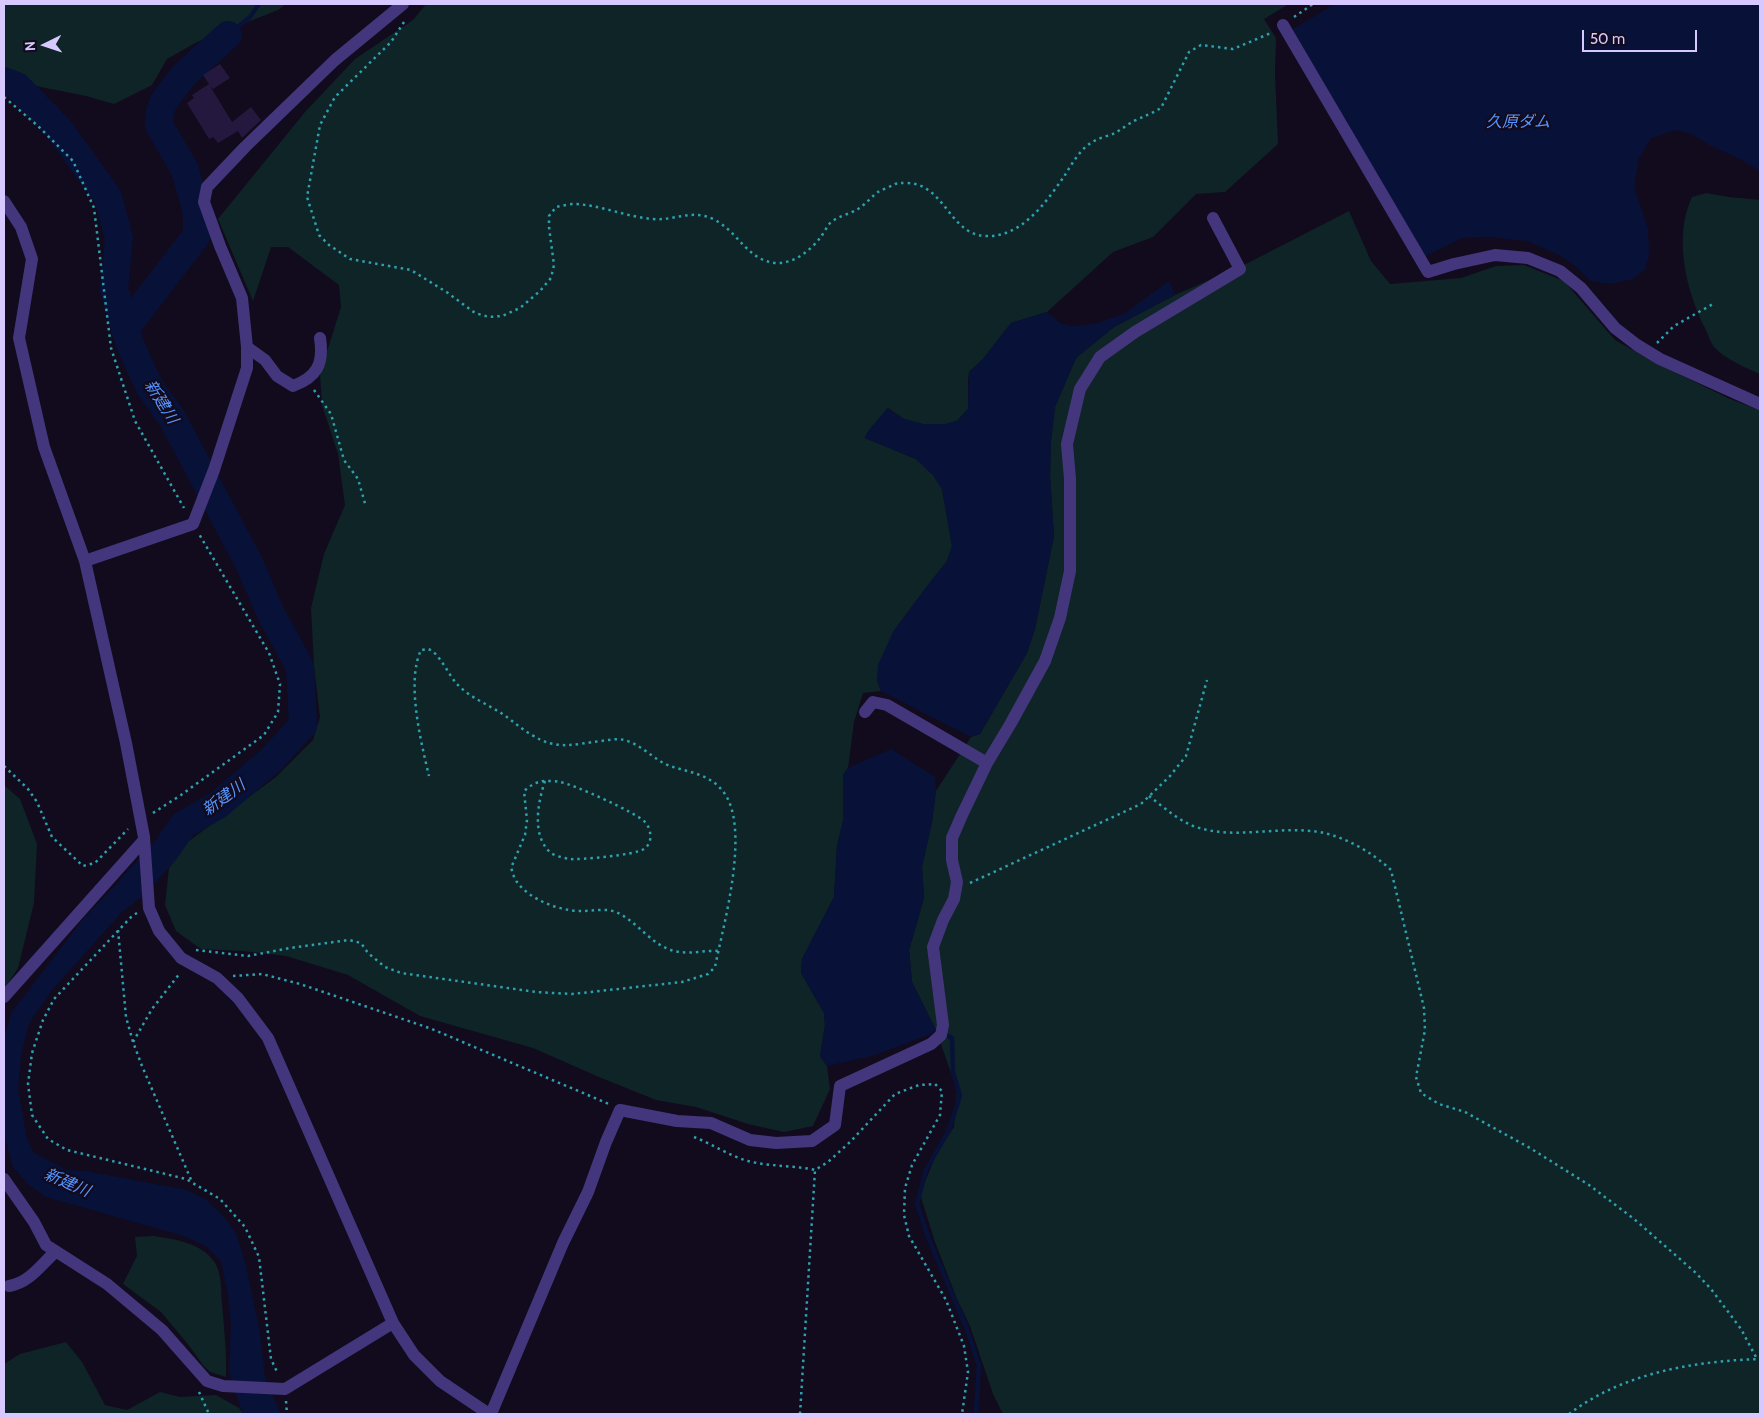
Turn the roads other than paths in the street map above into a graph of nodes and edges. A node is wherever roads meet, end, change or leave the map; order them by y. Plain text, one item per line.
1 (403, 4) edge
2 (1283, 24) road end
3 (4, 201) edge
4 (1213, 218) dead end
5 (320, 338) dead end
6 (247, 347) junction
7 (1760, 404) edge
8 (85, 561) junction
9 (865, 712) dead end
10 (987, 763) junction
11 (145, 845) junction
12 (4, 997) edge
13 (4, 1179) edge
14 (55, 1252) junction
15 (9, 1286) dead end
16 (393, 1323) junction
17 (490, 1414) edge

1 - 6 street
2 - 7 street
3 - 8 street
4 - 10 street
5 - 6 street
6 - 8 street
8 - 11 street
9 - 10 street
10 - 17 street
11 - 12 street
11 - 16 street
13 - 14 street
14 - 15 street
14 - 16 street
16 - 17 street

